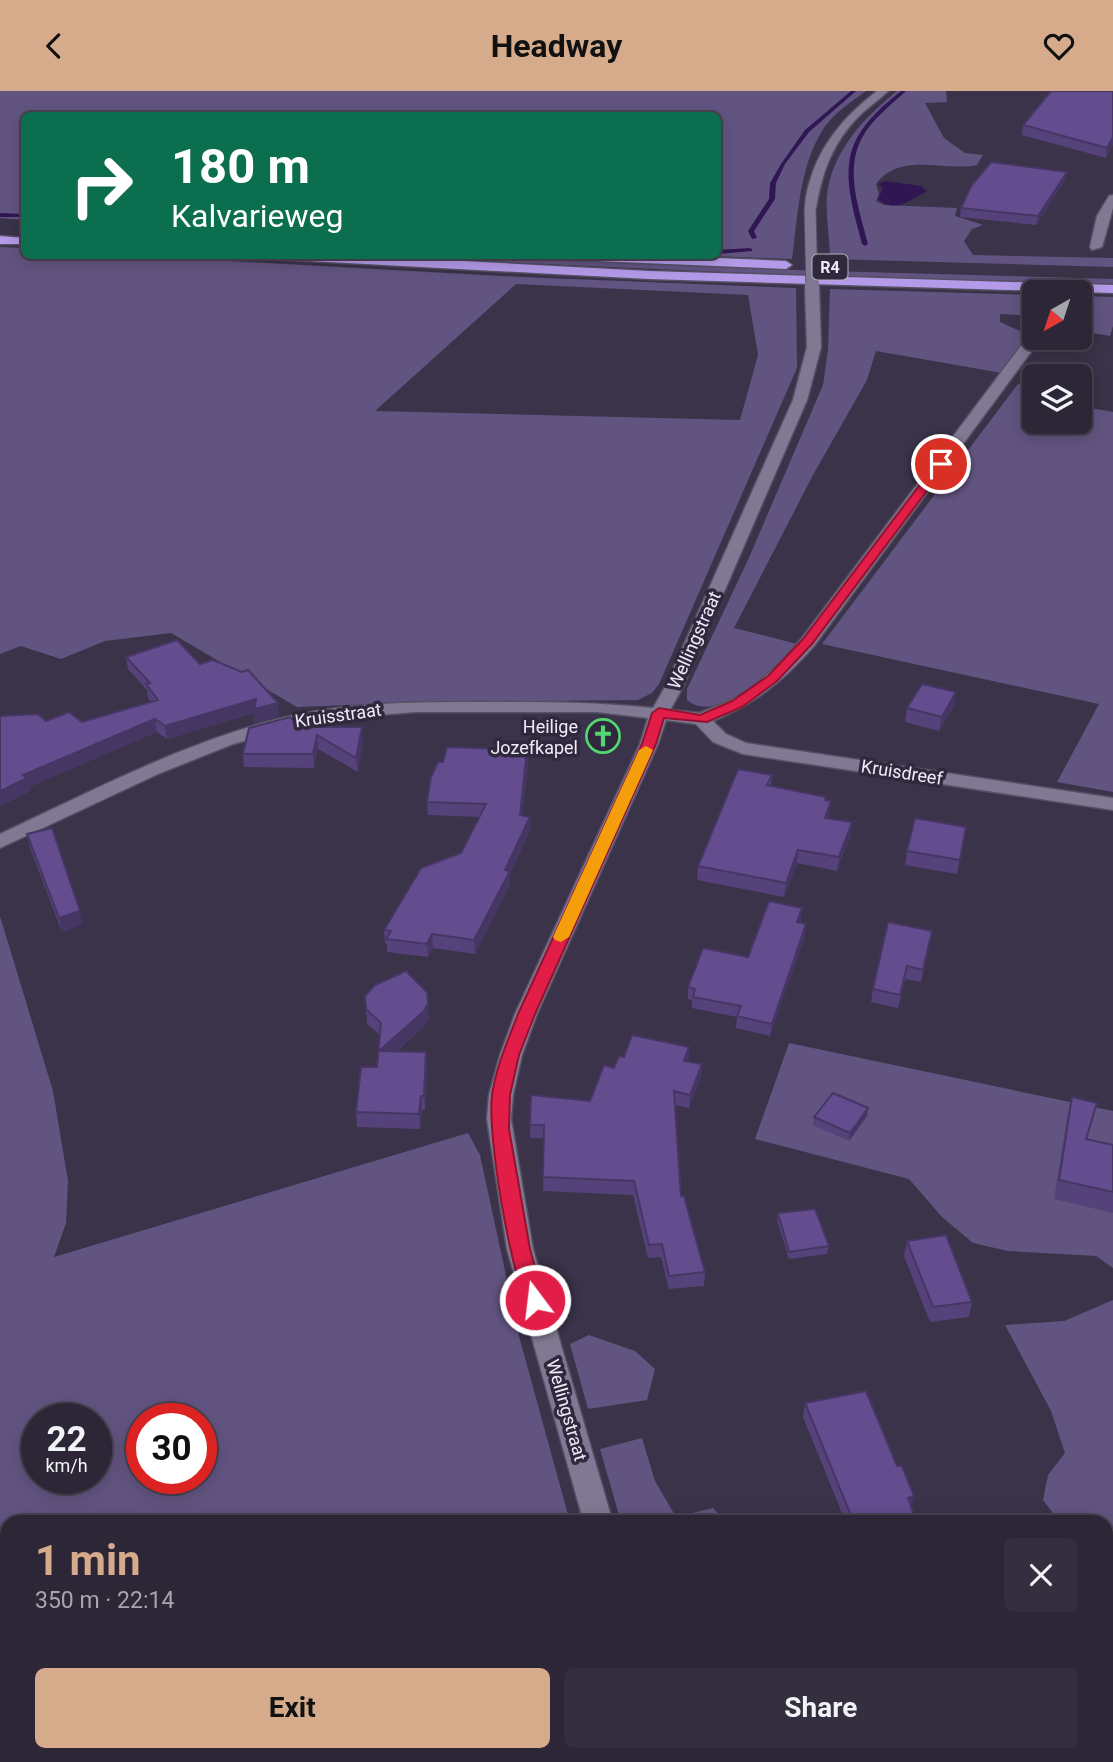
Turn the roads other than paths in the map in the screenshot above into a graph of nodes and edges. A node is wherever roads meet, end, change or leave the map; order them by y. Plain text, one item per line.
1 (883, 91) edge
2 (1113, 198) edge
3 (0, 240) edge
4 (21, 241) edge
5 (1096, 247) dead end
6 (347, 259) edge
7 (653, 259) edge
8 (917, 269) dead end
9 (1113, 289) edge
10 (1025, 350) edge
11 (659, 713) junction
12 (702, 719) junction
13 (1113, 804) edge
14 (0, 842) edge
15 (597, 1515) edge

1 - 11 street, Wellingstraat, bridge
2 - 5 street
3 - 4 highway
6 - 9 highway, R4
7 - 8 highway, R4
10 - 12 street
11 - 12 street, Kruisstraat
11 - 14 street, Kruisstraat
11 - 15 street, Wellingstraat
12 - 13 street, Kruisdreef

